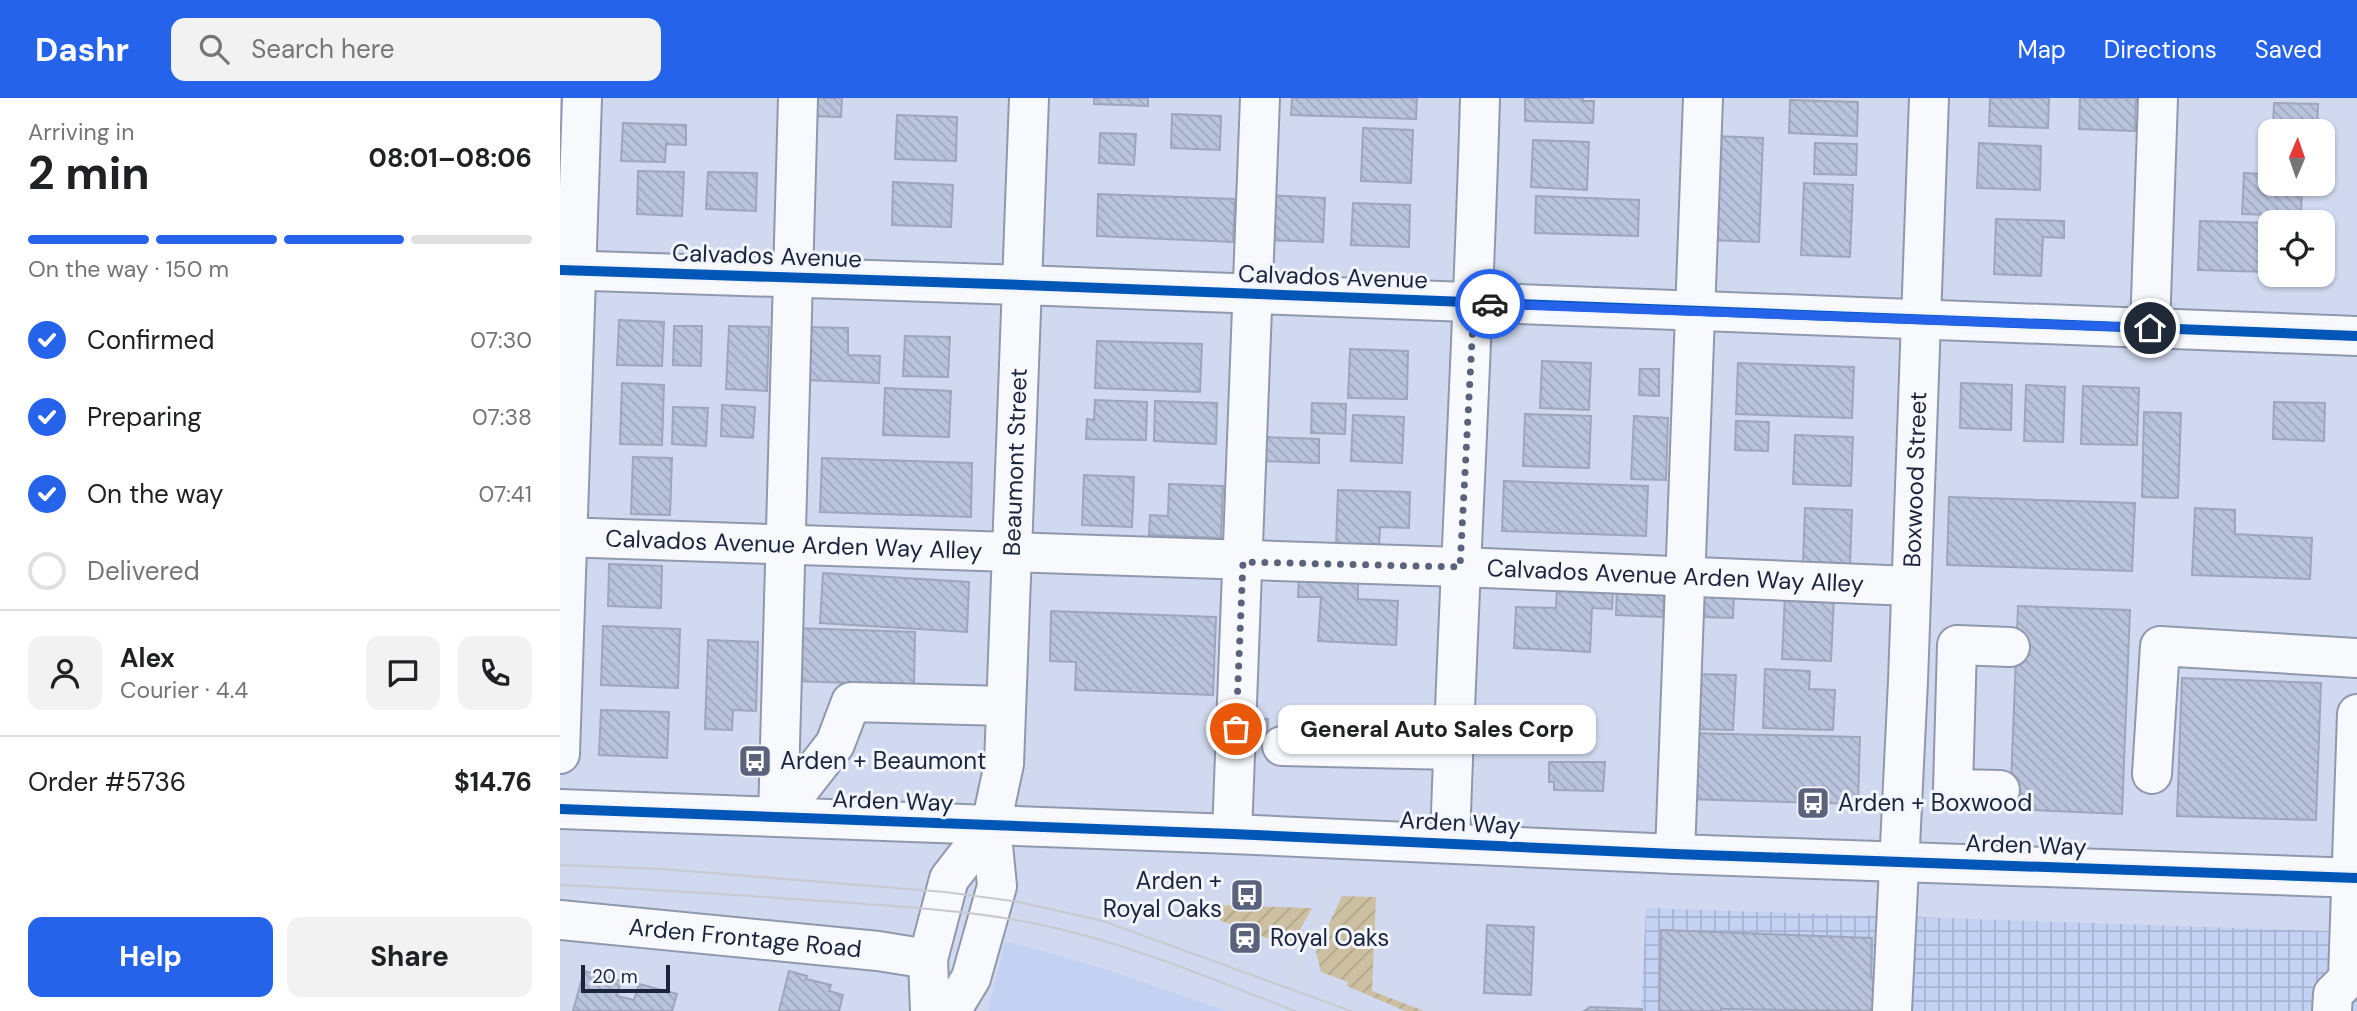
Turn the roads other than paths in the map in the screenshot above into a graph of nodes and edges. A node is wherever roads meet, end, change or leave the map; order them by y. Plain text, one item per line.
1 (582, 98) edge
2 (798, 98) edge
3 (1029, 98) edge
4 (1260, 98) edge
5 (1480, 98) edge
6 (1703, 98) edge
7 (1929, 98) edge
8 (2158, 98) edge
9 (568, 270) edge
10 (793, 278) junction
11 (1022, 285) junction
12 (1253, 295) junction
13 (1474, 303) junction
14 (1695, 311) junction
15 (1921, 320) junction
16 (2150, 328) junction
17 (2357, 336) edge
18 (564, 538) edge
19 (786, 546) junction
20 (1013, 554) junction
21 (1243, 562) junction
22 (1460, 567) junction
23 (1685, 578) junction
24 (1911, 586) junction
25 (2010, 647) dead end
26 (2357, 658) edge
27 (1908, 681) junction
28 (1956, 682) junction
29 (561, 703) edge
30 (1006, 706) junction
31 (2357, 714) edge
32 (1282, 747) dead end
33 (1453, 750) junction
34 (560, 754) edge
35 (2152, 774) dead end
36 (2000, 790) dead end
37 (560, 809) edge
38 (778, 817) junction
39 (990, 825) junction
40 (1232, 834) junction
41 (1450, 843) junction
42 (1675, 854) junction
43 (1898, 861) junction
44 (2354, 878) edge
45 (560, 920) edge
46 (928, 959) junction
47 (930, 1011) edge
48 (951, 1011) edge
49 (1892, 1011) edge
50 (2332, 1011) edge

1 - 9 street
2 - 10 street
3 - 11 street, Beaumont Street
4 - 12 street
5 - 13 street
6 - 14 street
7 - 15 street, Boxwood Street
8 - 16 street
9 - 10 street, Calvados Avenue
9 - 18 street
10 - 11 street, Calvados Avenue
10 - 19 street
11 - 12 street, Calvados Avenue
11 - 20 street, Beaumont Street
12 - 13 street, Calvados Avenue
12 - 21 street
13 - 14 street, Calvados Avenue
13 - 22 street
14 - 15 street, Calvados Avenue
14 - 23 street
15 - 16 street, Calvados Avenue
15 - 24 street, Boxwood Street
16 - 17 street, Calvados Avenue
18 - 19 street, Calvados Avenue Arden Way Alley
18 - 29 street
19 - 20 street, Calvados Avenue Arden Way Alley
19 - 38 street
20 - 21 street, Calvados Avenue Arden Way Alley
20 - 30 street, Beaumont Street
21 - 22 street, Calvados Avenue Arden Way Alley
21 - 40 street
22 - 23 street, Calvados Avenue Arden Way Alley
22 - 33 street
23 - 24 street, Calvados Avenue Arden Way Alley
23 - 42 street
24 - 27 street, Boxwood Street
25 - 28 street
26 - 35 street
27 - 28 street
27 - 43 street, Boxwood Street
28 - 36 street
29 - 34 street
30 - 38 street
30 - 39 street, Beaumont Street
31 - 44 street
32 - 33 street
33 - 41 street
37 - 38 street, Arden Way
38 - 39 street, Arden Way
39 - 40 street, Arden Way
39 - 46 street
39 - 48 street
40 - 41 street, Arden Way
41 - 42 street, Arden Way
42 - 43 street, Arden Way
43 - 44 street, Arden Way
43 - 49 street, Boxwood Street
44 - 50 street
45 - 46 street, Arden Frontage Road
46 - 47 street

